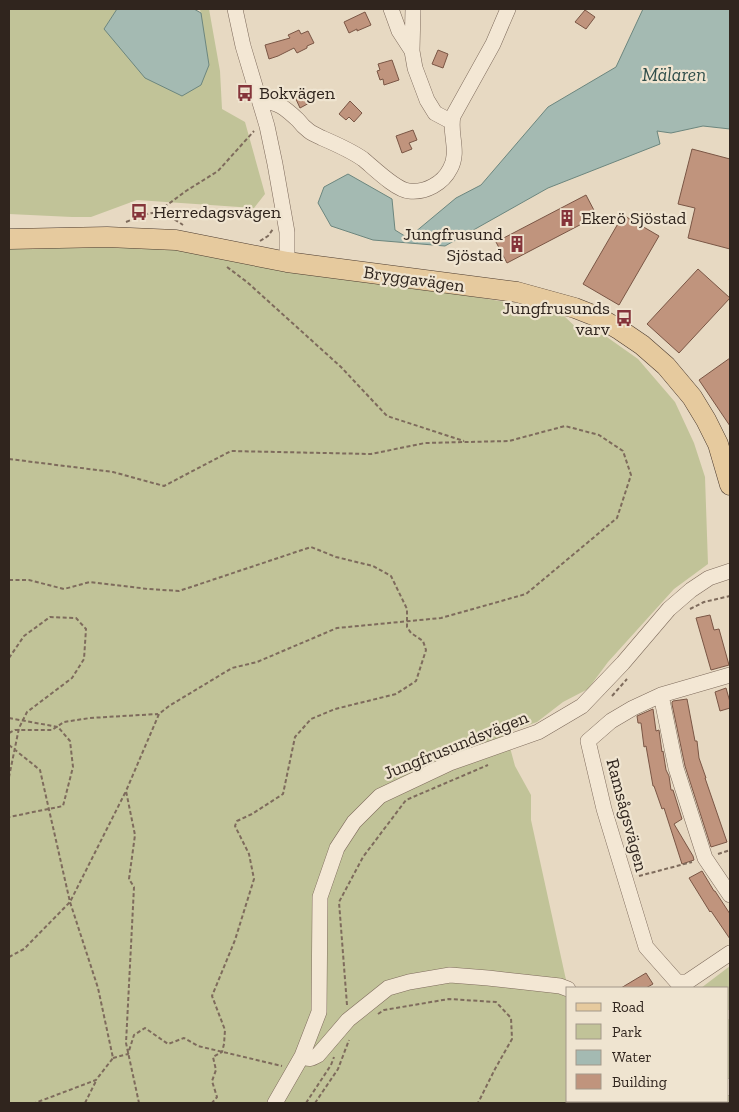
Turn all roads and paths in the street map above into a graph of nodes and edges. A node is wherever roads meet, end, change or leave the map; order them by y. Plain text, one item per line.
1 (236, 9) edge
2 (391, 9) edge
3 (413, 9) edge
4 (508, 9) edge
5 (412, 51) junction
6 (259, 100) junction
7 (452, 122) junction
8 (256, 129) dead end
9 (158, 212) dead end
10 (9, 239) edge
11 (287, 262) junction
12 (226, 266) dead end
13 (466, 442) junction
14 (724, 442) edge
15 (9, 459) edge
16 (730, 484) edge
17 (730, 571) edge
18 (9, 580) edge
19 (730, 596) edge
20 (685, 612) dead end
21 (407, 622) junction
22 (9, 658) edge
23 (730, 675) edge
24 (627, 679) dead end
25 (661, 694) junction
26 (609, 698) dead end
27 (159, 714) junction
28 (9, 718) edge
29 (23, 720) junction
30 (58, 727) junction
31 (18, 730) junction
32 (9, 734) edge
33 (9, 745) edge
34 (14, 750) junction
35 (491, 763) dead end
36 (9, 777) edge
37 (126, 791) junction
38 (49, 809) junction
39 (9, 816) edge
40 (730, 850) edge
41 (705, 858) junction
42 (625, 880) junction
43 (730, 895) edge
44 (70, 902) junction
45 (730, 953) edge
46 (9, 957) edge
47 (566, 988) edge
48 (378, 1014) dead end
49 (350, 1026) junction
50 (222, 1052) junction
51 (128, 1054) junction
52 (335, 1056) dead end
53 (113, 1058) junction
54 (301, 1059) junction
55 (96, 1080) junction
56 (35, 1103) edge
57 (85, 1103) edge
58 (139, 1103) edge
59 (212, 1103) edge
60 (276, 1103) edge
61 (306, 1103) edge
62 (315, 1103) edge
63 (478, 1103) edge

1 - 6 street
2 - 5 street
3 - 5 street
4 - 7 street
5 - 7 street
6 - 7 street
6 - 11 street
8 - 9 path
10 - 11 main road, Bryggavägen
11 - 14 main road, Bryggavägen
12 - 13 path
13 - 15 path
13 - 21 path
14 - 16 main road, Bryggavägen
17 - 54 street, Jungfrusundsvägen
18 - 21 path
19 - 20 path
21 - 27 path
21 - 50 path
22 - 29 path
23 - 25 street, Ramsågsvägen
24 - 26 path
25 - 41 street
25 - 42 street, Ramsågsvägen
27 - 30 path
27 - 37 path
28 - 29 path
29 - 30 path
29 - 31 path
30 - 31 path
30 - 38 path
31 - 32 path
31 - 34 path
33 - 34 path
34 - 36 path
34 - 38 path
35 - 49 path
37 - 44 path
37 - 51 path
38 - 39 path
38 - 44 path
40 - 41 path
41 - 42 path
41 - 43 street
42 - 45 street, Ramsågsvägen
44 - 46 path
44 - 53 path
47 - 49 street
48 - 63 path
49 - 54 street
49 - 62 path
50 - 51 path
50 - 54 path
50 - 59 path
51 - 53 path
51 - 58 path
52 - 61 path
53 - 55 path
54 - 60 street, Jungfrusundsvägen
55 - 56 path
55 - 57 path

